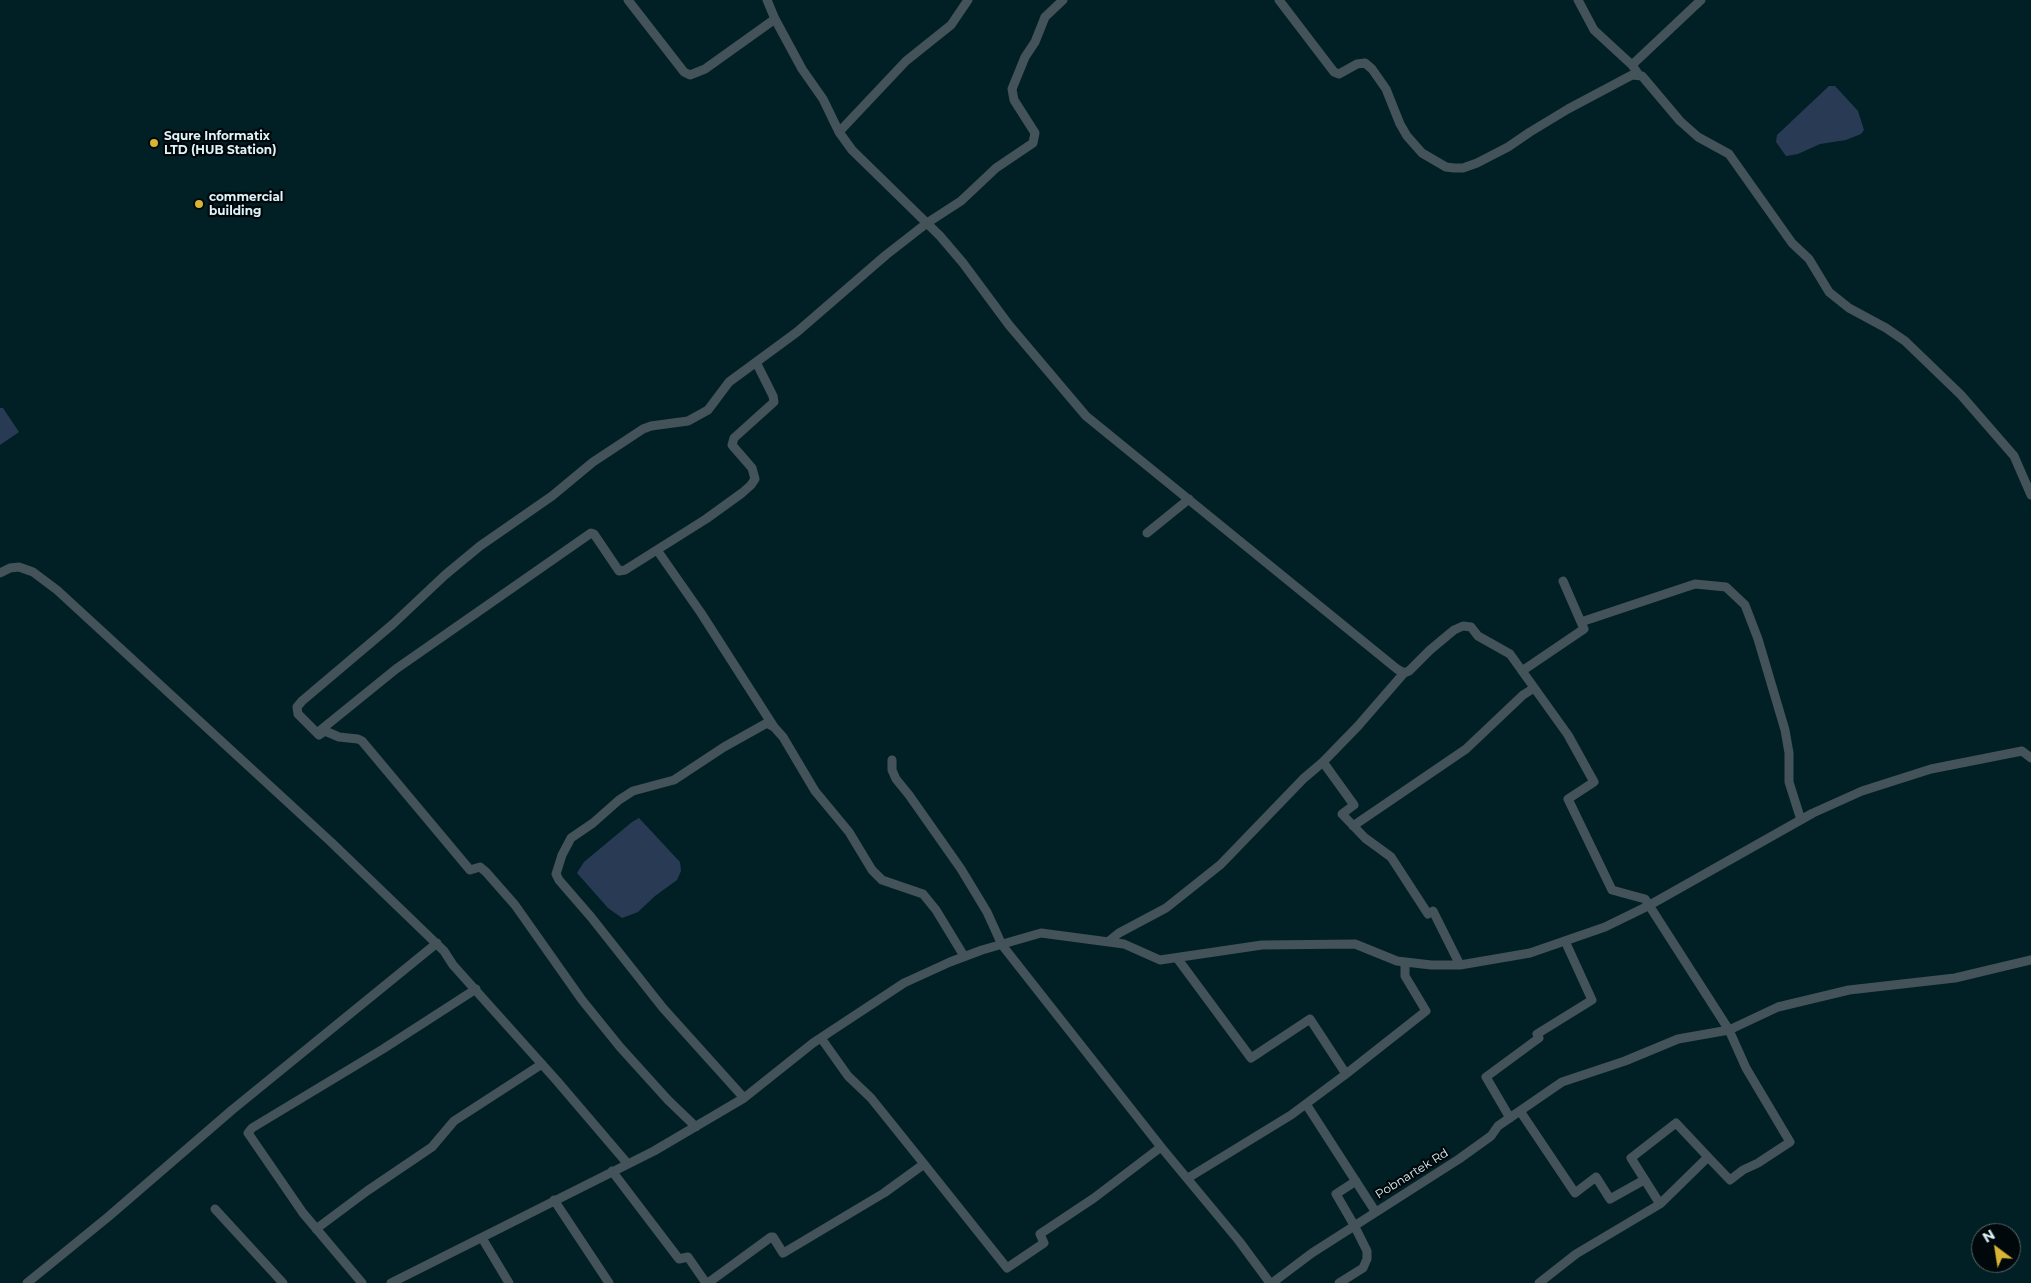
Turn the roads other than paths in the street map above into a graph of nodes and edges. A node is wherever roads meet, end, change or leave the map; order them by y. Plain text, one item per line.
1 (628, 0) edge
2 (768, 0) edge
3 (968, 0) edge
4 (1064, 0) edge
5 (1279, 0) edge
6 (1578, 0) edge
7 (1701, 0) edge
8 (775, 19) junction
9 (1632, 65) junction
10 (1639, 75) junction
11 (840, 132) junction
12 (927, 223) junction
13 (756, 362) junction
14 (2031, 495) edge
15 (1189, 499) junction
16 (1147, 533) dead end
17 (657, 550) junction
18 (0, 573) edge
19 (1563, 581) dead end
20 (1581, 622) junction
21 (1522, 671) junction
22 (1404, 673) junction
23 (1534, 688) junction
24 (774, 727) junction
25 (317, 733) junction
26 (2031, 758) edge
27 (892, 760) dead end
28 (1323, 762) junction
29 (1801, 820) junction
30 (1354, 826) junction
31 (1648, 906) junction
32 (1566, 941) junction
33 (1108, 942) junction
34 (436, 943) junction
35 (1002, 944) junction
36 (964, 956) junction
37 (1177, 958) junction
38 (2031, 960) edge
39 (1405, 962) junction
40 (1460, 965) junction
41 (476, 989) junction
42 (1729, 1030) junction
43 (820, 1038) junction
44 (542, 1064) junction
45 (1346, 1074) junction
46 (744, 1098) junction
47 (1306, 1104) junction
48 (1520, 1111) junction
49 (1510, 1118) junction
50 (696, 1127) junction
51 (1161, 1147) junction
52 (1708, 1157) junction
53 (627, 1163) junction
54 (924, 1164) junction
55 (612, 1171) junction
56 (1188, 1178) junction
57 (1644, 1180) junction
58 (1356, 1181) junction
59 (554, 1200) junction
60 (1660, 1204) junction
61 (215, 1208) dead end
62 (1376, 1211) junction
63 (1354, 1225) junction
64 (316, 1230) junction
65 (482, 1238) junction
66 (26, 1283) edge
67 (284, 1283) edge
68 (362, 1283) edge
69 (391, 1283) edge
70 (509, 1283) edge
71 (610, 1283) edge
72 (707, 1283) edge
73 (1271, 1283) edge
74 (1339, 1283) edge
75 (1539, 1283) edge

1 - 8 street
2 - 8 street
3 - 11 street
4 - 12 street
5 - 10 street
6 - 9 street
7 - 9 street
8 - 11 street
9 - 10 street
10 - 14 street
11 - 12 street
12 - 13 street
12 - 15 street
13 - 17 street
13 - 25 street
15 - 16 street
15 - 22 street
17 - 24 street
17 - 25 street
18 - 34 street
19 - 20 street
20 - 21 street
20 - 29 street
21 - 22 street
21 - 23 street
22 - 28 street
23 - 30 street
23 - 31 street
24 - 36 street
24 - 46 street
25 - 50 street
26 - 29 street
27 - 35 street
28 - 30 street
28 - 33 street
29 - 31 street
30 - 40 street
31 - 32 street
31 - 42 street
32 - 40 street
32 - 49 street
33 - 35 street
33 - 37 street
34 - 41 street
34 - 66 street
35 - 36 street
35 - 51 street
36 - 43 street
37 - 39 street
37 - 45 street
38 - 42 street, Pobnartek Rd
39 - 40 street
39 - 45 street
41 - 44 street
41 - 64 street
42 - 48 street, Pobnartek Rd
42 - 52 street
43 - 46 street
43 - 54 street
44 - 53 street
44 - 64 street
45 - 47 street
46 - 50 street
47 - 56 street
47 - 58 street
48 - 49 street, Pobnartek Rd
48 - 57 street
49 - 62 street, Pobnartek Rd
50 - 53 street
51 - 54 street
51 - 56 street
52 - 57 street
52 - 60 street
53 - 55 street
54 - 72 street
55 - 59 street
55 - 72 street
56 - 73 street
57 - 60 street
58 - 62 street
58 - 63 street
59 - 65 street
59 - 71 street
60 - 75 street
61 - 67 street
62 - 63 street, Pobnartek Rd
63 - 73 street, Pobnartek Rd
63 - 74 street
64 - 68 street
65 - 69 street
65 - 70 street

